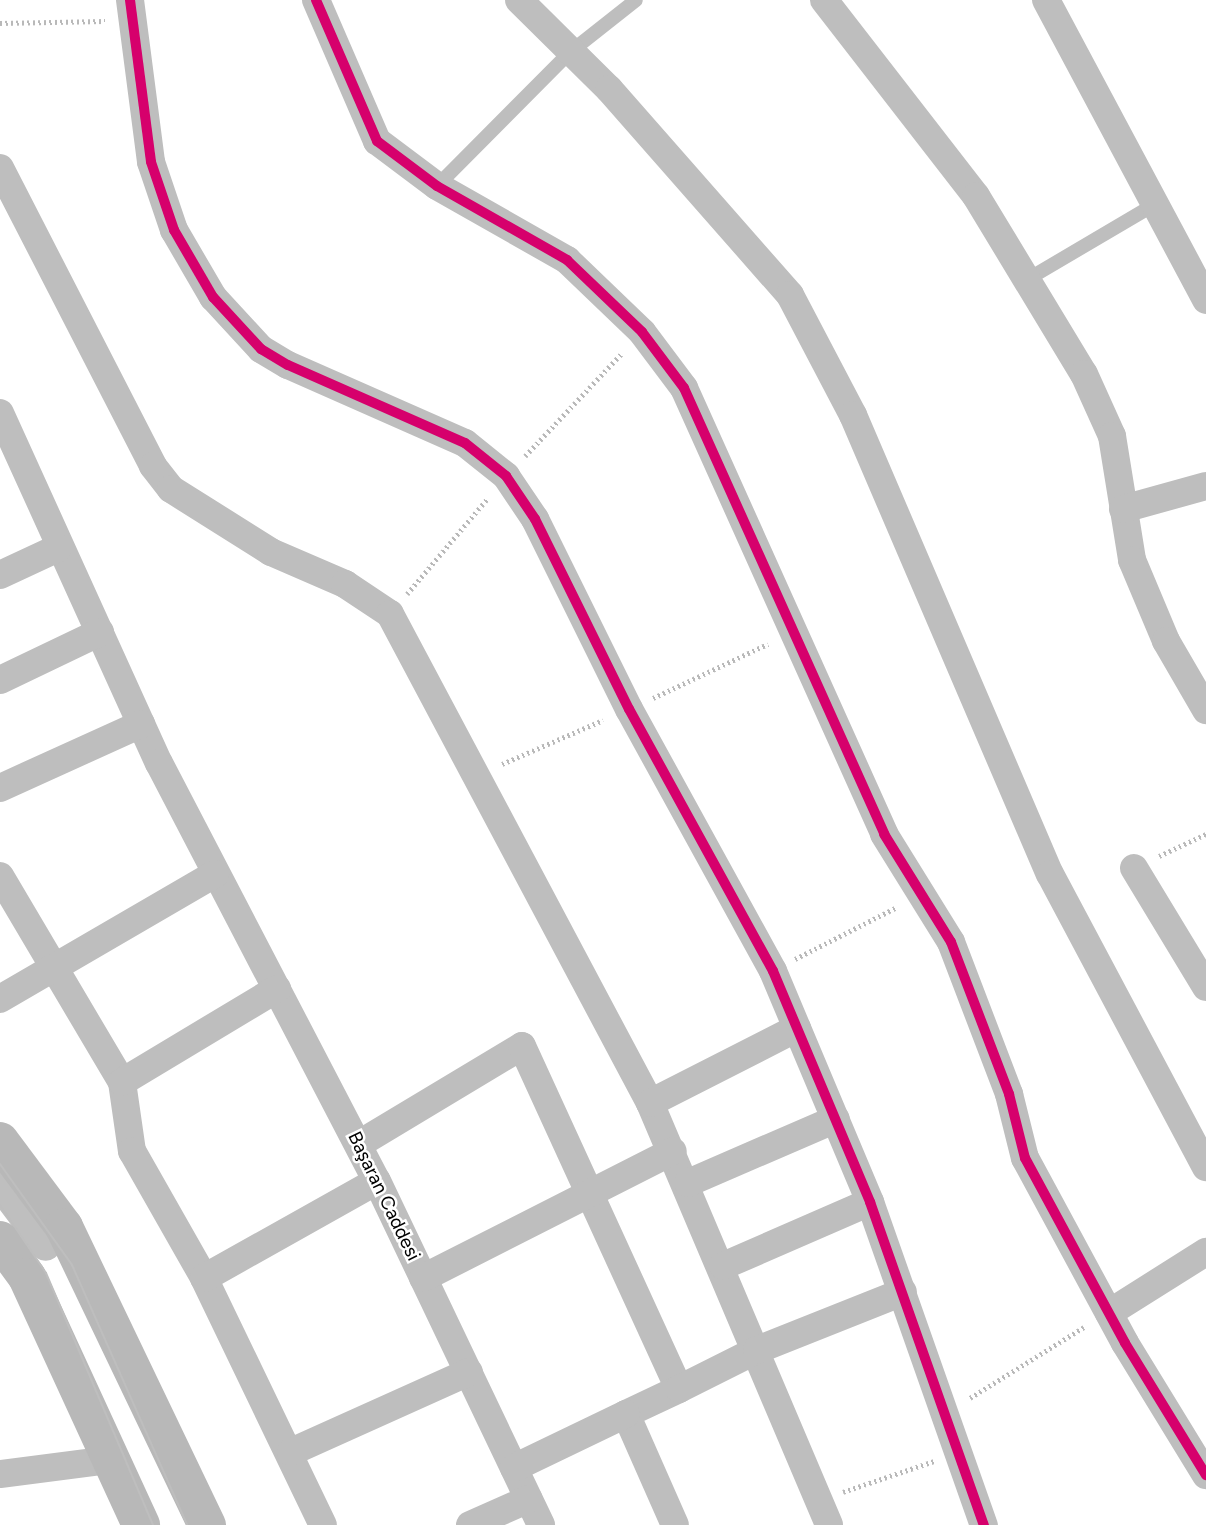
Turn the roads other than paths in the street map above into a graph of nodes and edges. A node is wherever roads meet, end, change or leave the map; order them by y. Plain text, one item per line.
1 (316, 0) edge
2 (519, 0) edge
3 (636, 0) edge
4 (824, 0) edge
5 (1046, 0) edge
6 (132, 9) edge
7 (569, 53) junction
8 (0, 168) edge
9 (437, 186) junction
10 (1158, 203) junction
11 (1028, 279) junction
12 (1206, 300) edge
13 (0, 413) edge
14 (1206, 486) edge
15 (1123, 509) junction
16 (58, 548) junction
17 (0, 575) edge
18 (100, 632) junction
19 (0, 680) edge
20 (1206, 710) edge
21 (141, 724) junction
22 (0, 788) edge
23 (1134, 868) road end
24 (215, 874) junction
25 (0, 876) edge
26 (52, 969) junction
27 (1206, 988) edge
28 (277, 989) junction
29 (0, 999) edge
30 (797, 1028) junction
31 (122, 1082) junction
32 (650, 1103) junction
33 (836, 1119) junction
34 (0, 1141) edge
35 (359, 1144) junction
36 (673, 1151) junction
37 (1206, 1167) edge
38 (377, 1181) junction
39 (688, 1183) junction
40 (593, 1191) junction
41 (870, 1202) junction
42 (0, 1240) edge
43 (1206, 1252) edge
44 (723, 1266) junction
45 (13, 1278) edge
46 (204, 1278) junction
47 (423, 1278) junction
48 (903, 1292) junction
49 (1109, 1312) junction
50 (757, 1350) junction
51 (469, 1372) junction
52 (679, 1389) junction
53 (626, 1414) junction
54 (291, 1452) junction
55 (110, 1460) junction
56 (514, 1468) junction
57 (0, 1474) edge
58 (1206, 1475) edge
59 (529, 1499) junction
60 (824, 1513) edge
61 (141, 1525) edge
62 (206, 1525) edge
63 (323, 1525) edge
64 (470, 1525) edge
65 (541, 1525) edge
66 (675, 1525) edge
67 (984, 1525) edge

1 - 9 street
2 - 7 street
3 - 7 lane
4 - 11 street
5 - 10 street
6 - 30 street
7 - 9 lane
7 - 37 street
8 - 32 street
9 - 49 street
10 - 11 lane
10 - 12 street
11 - 15 street
13 - 16 street, Başaran Caddesi
14 - 15 street
15 - 20 street
16 - 17 street
16 - 18 street, Başaran Caddesi
18 - 19 street
18 - 21 street, Başaran Caddesi
21 - 22 street
21 - 24 street, Başaran Caddesi
23 - 27 street
24 - 26 street
24 - 28 street, Başaran Caddesi
25 - 26 street
26 - 29 street
26 - 31 street
28 - 31 street
28 - 35 street, Başaran Caddesi
30 - 32 street
30 - 33 street
31 - 46 street
32 - 36 street
33 - 39 street
33 - 41 street
34 - 62 main road
35 - 38 street, Başaran Caddesi
35 - 40 street
36 - 39 street
36 - 40 street
38 - 46 street
38 - 47 street, Başaran Caddesi
39 - 44 street
40 - 47 street
40 - 52 street
41 - 44 street
41 - 48 street
42 - 45 main road
43 - 49 street
44 - 50 street
45 - 55 main road
46 - 54 street
47 - 51 street, Başaran Caddesi
48 - 50 street
48 - 67 street
49 - 58 street
50 - 52 street
50 - 60 street
51 - 54 street
51 - 56 street, Başaran Caddesi
52 - 53 street
53 - 56 street
53 - 66 street
54 - 63 street
55 - 57 street
55 - 61 main road
56 - 59 street, Başaran Caddesi
59 - 64 street
59 - 65 street, Başaran Caddesi

